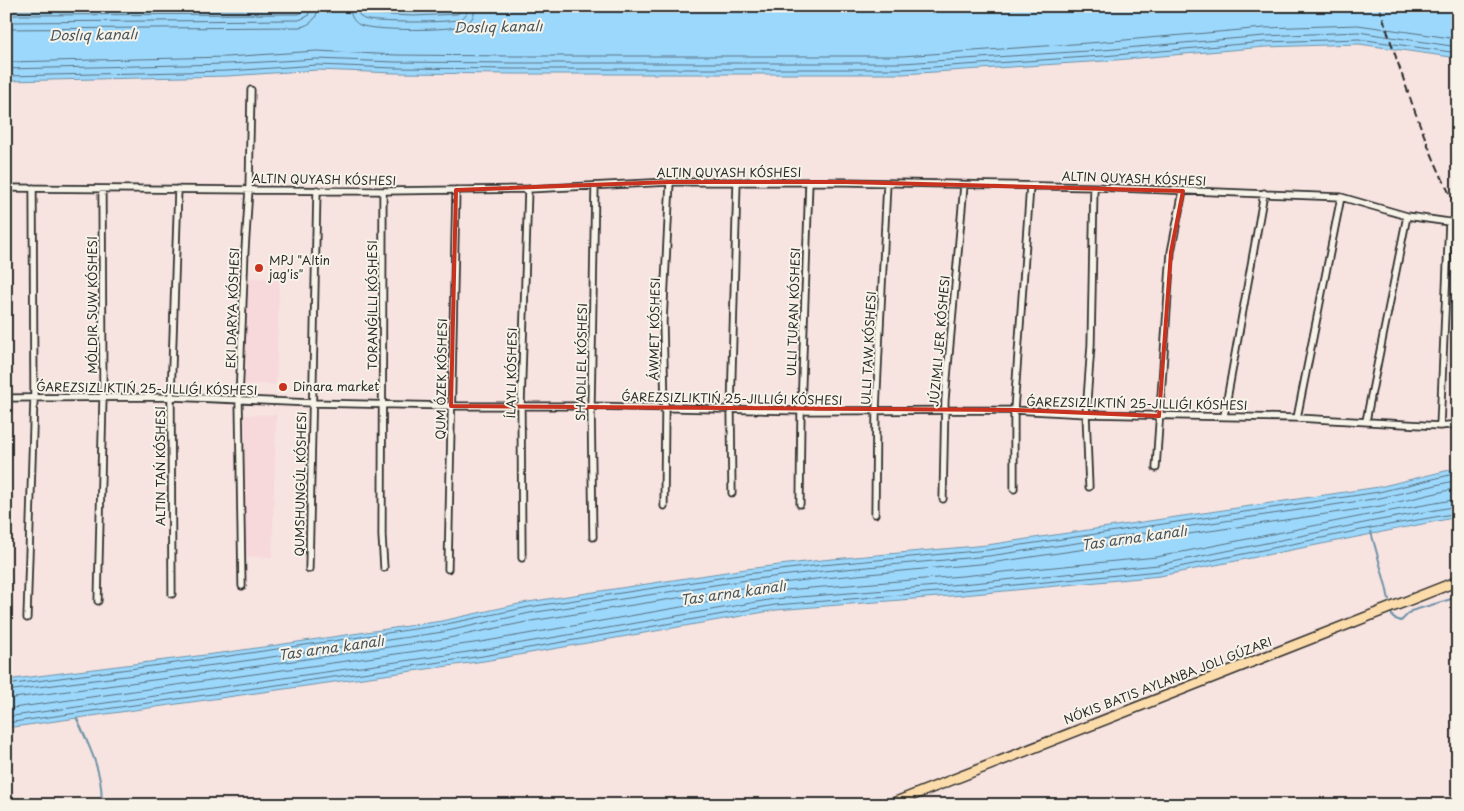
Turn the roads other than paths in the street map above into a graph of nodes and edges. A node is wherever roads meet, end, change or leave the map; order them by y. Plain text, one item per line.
1 (251, 90) dead end
2 (670, 182) junction
3 (737, 182) junction
4 (810, 182) junction
5 (887, 183) junction
6 (964, 185) junction
7 (595, 186) junction
8 (1030, 186) junction
9 (1094, 187) junction
10 (6, 188) edge
11 (33, 188) junction
12 (102, 189) junction
13 (178, 189) junction
14 (528, 189) junction
15 (249, 190) junction
16 (317, 190) junction
17 (456, 190) junction
18 (383, 191) junction
19 (1183, 191) junction
20 (1264, 193) junction
21 (1341, 196) junction
22 (1407, 216) junction
23 (103, 397) junction
24 (171, 397) junction
25 (6, 398) edge
26 (34, 398) junction
27 (239, 400) junction
28 (312, 403) junction
29 (382, 404) junction
30 (521, 405) junction
31 (451, 406) junction
32 (591, 406) junction
33 (665, 408) junction
34 (732, 410) junction
35 (876, 410) junction
36 (944, 410) junction
37 (1014, 410) junction
38 (800, 411) junction
39 (1086, 414) junction
40 (1159, 416) junction
41 (1224, 416) junction
42 (1297, 418) junction
43 (1366, 421) junction
44 (1458, 424) edge
45 (1440, 426) junction
46 (1156, 468) dead end
47 (1089, 487) dead end
48 (1014, 489) dead end
49 (732, 492) dead end
50 (943, 500) dead end
51 (800, 504) dead end
52 (664, 506) dead end
53 (874, 514) dead end
54 (593, 537) dead end
55 (522, 558) dead end
56 (384, 568) dead end
57 (448, 568) dead end
58 (309, 569) dead end
59 (1458, 581) edge
60 (242, 586) dead end
61 (172, 594) dead end
62 (98, 601) dead end
63 (27, 618) dead end
64 (888, 805) edge

1 - 15 street, EKI DARYA KÓSHESI
2 - 3 street
2 - 7 street
2 - 33 street, ÁWMET KÓSHESI
3 - 4 street
3 - 34 street
4 - 5 street
4 - 38 street
5 - 6 street
5 - 35 street
6 - 8 street
6 - 36 street, JÚZIMLI JER KÓSHESI
7 - 14 street
7 - 32 street
8 - 9 street
8 - 37 street
9 - 19 street
9 - 39 street
10 - 11 street
11 - 12 street
11 - 26 street
12 - 13 street
12 - 23 street, MÓLDIR SUW KÓSHESI
13 - 15 street
13 - 24 street
14 - 17 street
14 - 30 street
15 - 16 street
15 - 27 street, EKI DARYA KÓSHESI
16 - 18 street
16 - 28 street, QUMSHUNGÚL KÓSHESI
17 - 18 street
17 - 31 street, QUM ÓZEK KÓSHESI
18 - 29 street
19 - 20 street
19 - 40 street
20 - 21 street
20 - 41 street
21 - 22 street
21 - 42 street
22 - 43 street
22 - 45 street
23 - 24 street
23 - 26 street
23 - 62 street, MÓLDIR SUW KÓSHESI
24 - 27 street
24 - 61 street
25 - 26 street
26 - 63 street
27 - 28 street
27 - 60 street, EKI DARYA KÓSHESI
28 - 29 street
28 - 58 street, QUMSHUNGÚL KÓSHESI
29 - 31 street
29 - 56 street
30 - 31 street
30 - 32 street
30 - 55 street
31 - 57 street, QUM ÓZEK KÓSHESI
32 - 33 street
32 - 54 street
33 - 34 street
33 - 52 street, ÁWMET KÓSHESI
34 - 38 street
34 - 49 street
35 - 36 street
35 - 38 street
35 - 53 street
36 - 37 street
36 - 50 street, JÚZIMLI JER KÓSHESI
37 - 39 street
37 - 48 street
38 - 51 street
39 - 40 street
39 - 47 street
40 - 41 street
40 - 46 street
41 - 42 street
42 - 43 street
43 - 45 street
44 - 45 street
59 - 64 main road

